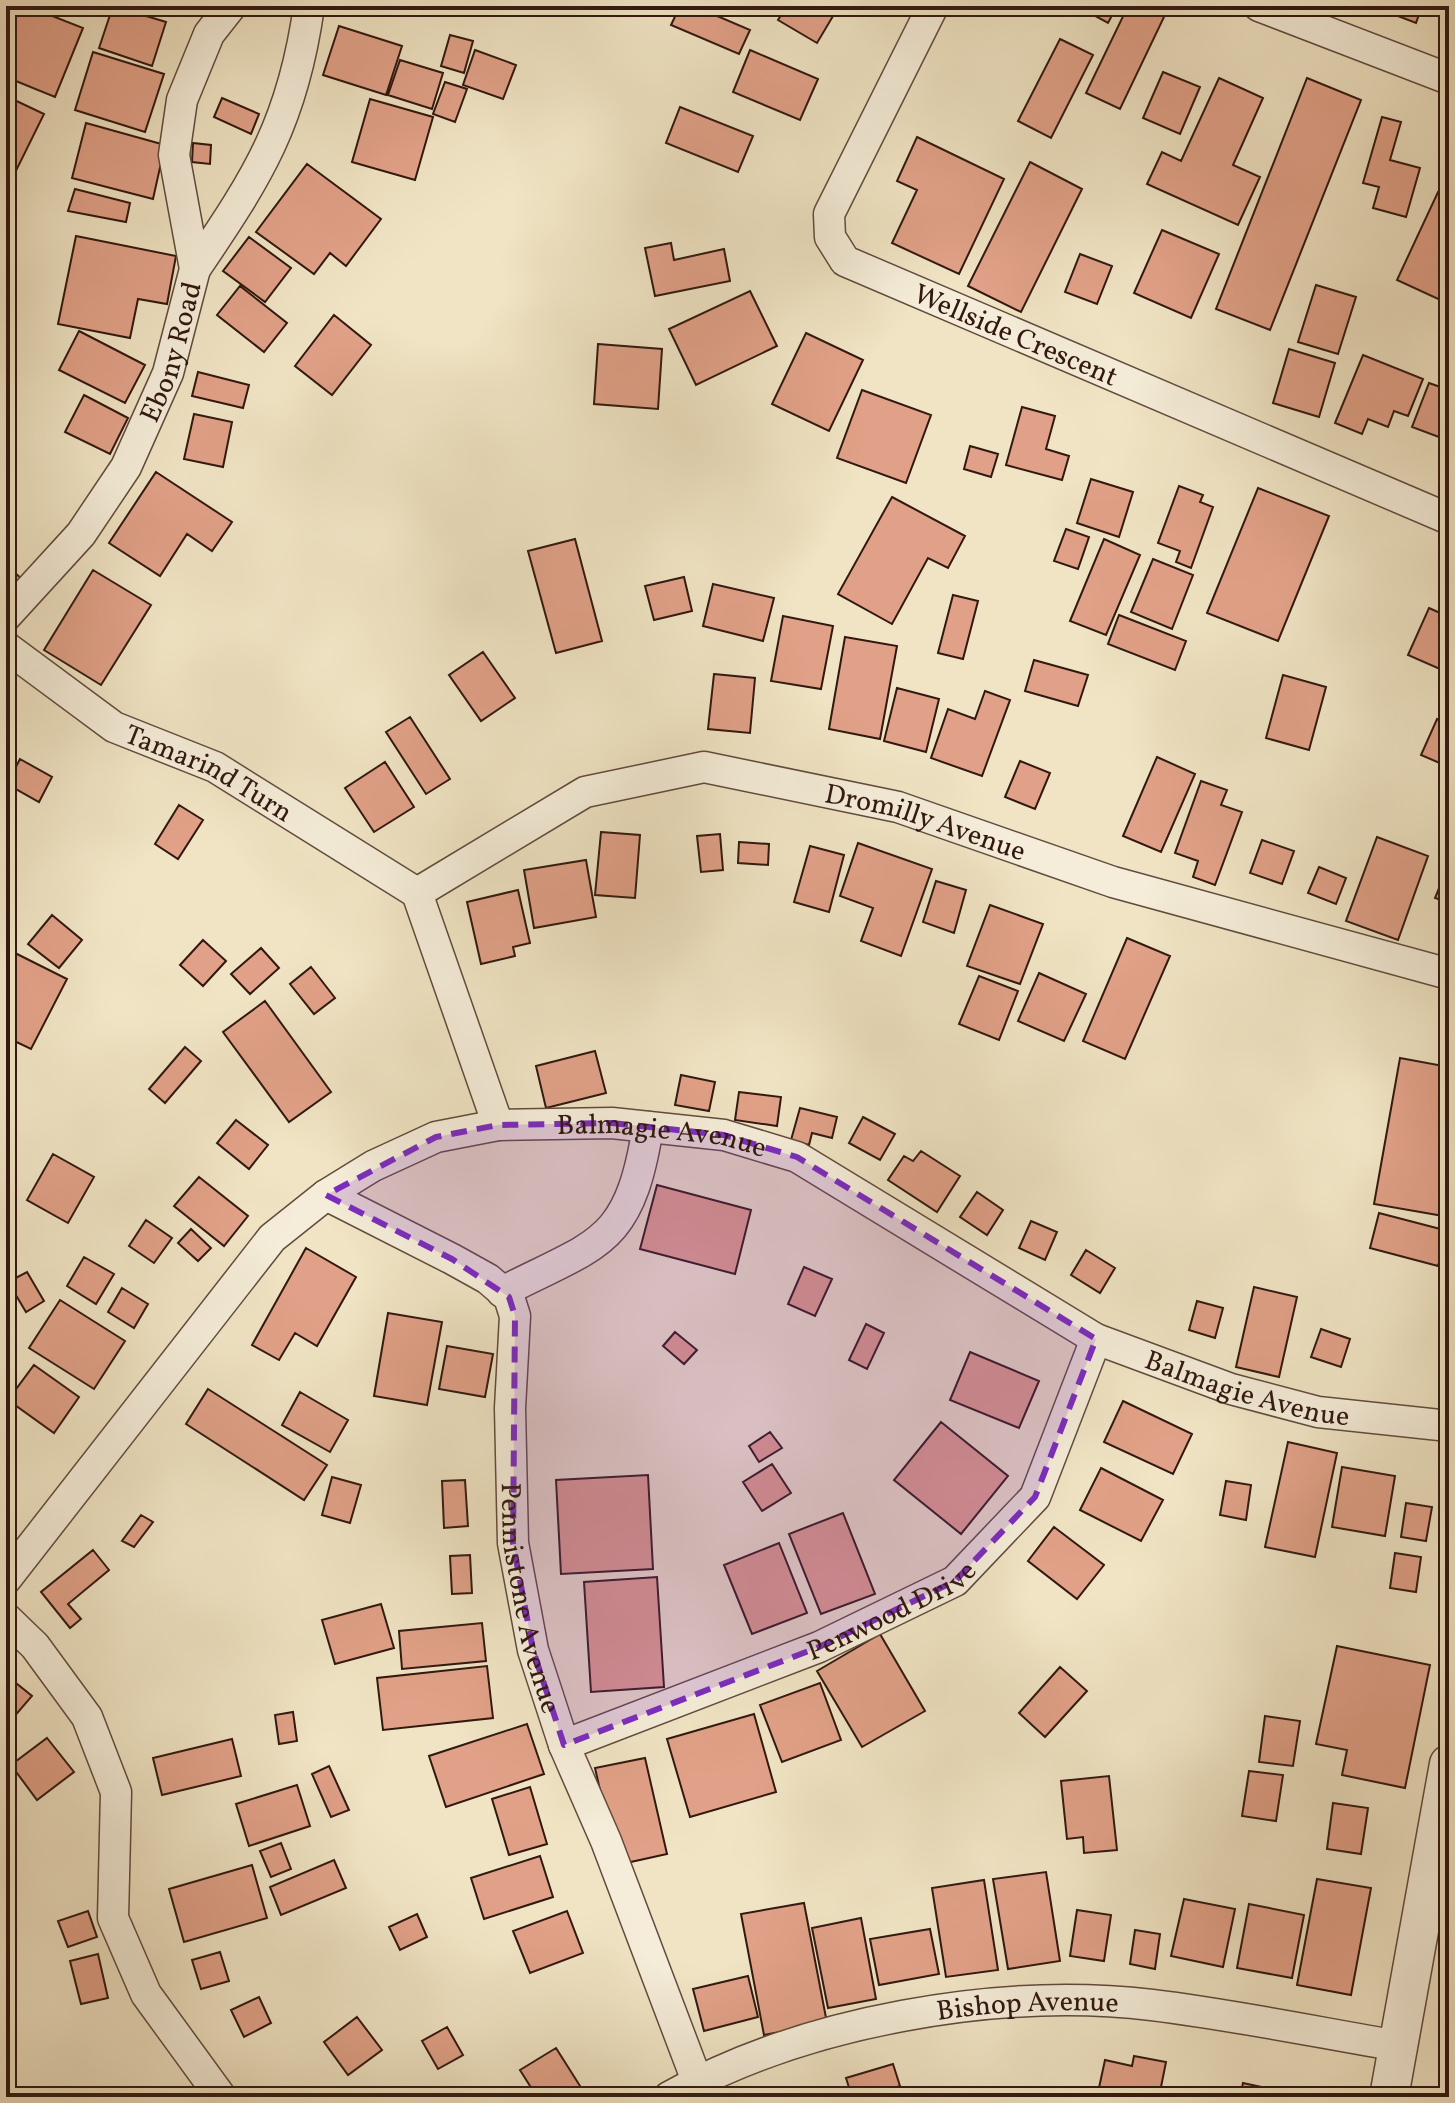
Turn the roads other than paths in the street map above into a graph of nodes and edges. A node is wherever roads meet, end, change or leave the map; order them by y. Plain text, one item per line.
1 (231, 6) edge
2 (309, 6) edge
3 (933, 6) edge
4 (1259, 6) edge
5 (1449, 79) edge
6 (195, 269) junction
7 (1449, 519) edge
8 (6, 616) edge
9 (6, 647) edge
10 (417, 893) junction
11 (1449, 974) edge
12 (498, 1125) junction
13 (648, 1127) junction
14 (326, 1195) junction
15 (502, 1292) junction
16 (1096, 1339) junction
17 (1449, 1426) edge
18 (6, 1579) edge
19 (6, 1618) edge
20 (564, 1745) junction
21 (1449, 1764) edge
22 (1398, 2046) junction
23 (697, 2081) junction
24 (221, 2097) edge
25 (669, 2097) edge
26 (1389, 2097) edge

1 - 6 street, Ebony Road
2 - 6 street
3 - 7 street, Wellside Crescent
4 - 5 street
6 - 8 street, Ebony Road
9 - 10 street, Tamarind Turn
10 - 11 street, Dromilly Avenue
10 - 12 street
12 - 13 street, Balmagie Avenue
12 - 14 street, Balmagie Avenue
13 - 15 street
13 - 16 street, Balmagie Avenue
14 - 15 street
14 - 18 street, Balmagie Avenue
15 - 20 street, Pennistone Avenue
16 - 17 street, Balmagie Avenue
16 - 20 street, Penwood Drive
19 - 24 street
20 - 23 street, Pennistone Avenue
21 - 22 street
22 - 23 street, Bishop Avenue
22 - 26 street
23 - 25 street, Bishop Avenue

